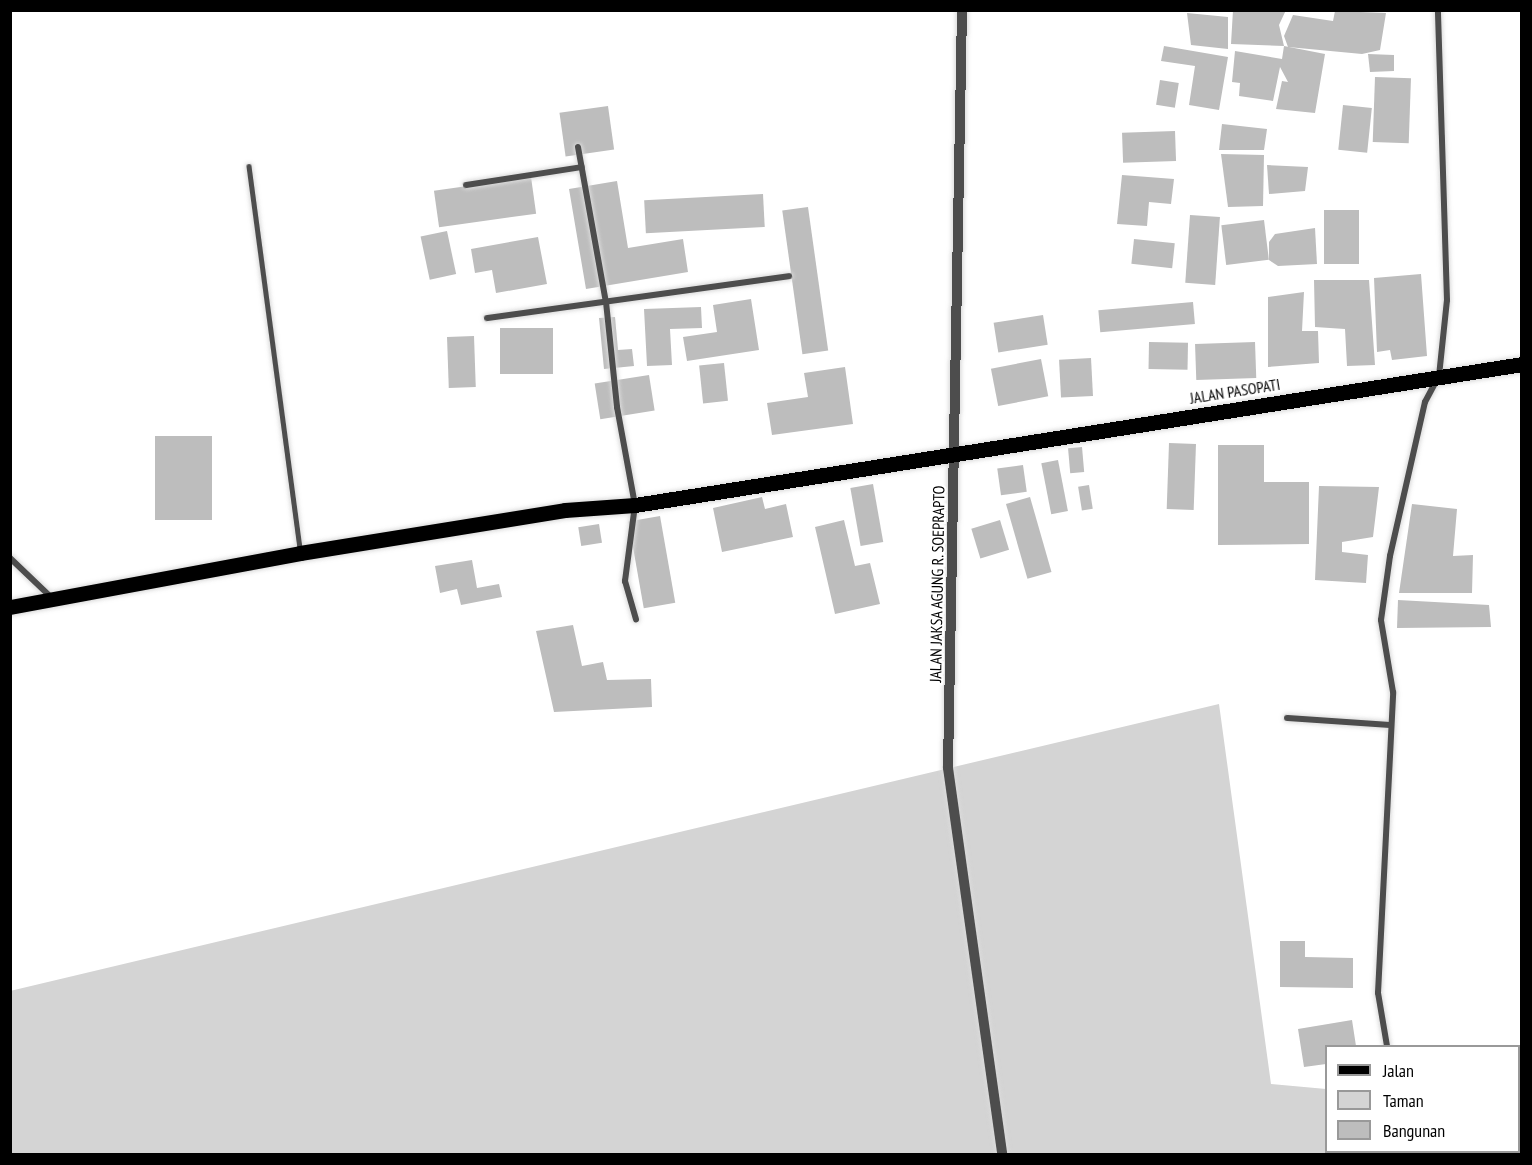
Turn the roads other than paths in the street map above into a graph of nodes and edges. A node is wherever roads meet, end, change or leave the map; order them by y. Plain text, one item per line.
1 (962, 10) edge
2 (1438, 10) edge
3 (578, 147) dead end
4 (249, 166) dead end
5 (582, 167) junction
6 (466, 185) dead end
7 (789, 276) dead end
8 (606, 302) junction
9 (487, 318) dead end
10 (1521, 364) edge
11 (1439, 376) junction
12 (955, 456) junction
13 (635, 505) junction
14 (300, 553) junction
15 (10, 558) edge
16 (52, 597) junction
17 (10, 607) edge
18 (636, 619) dead end
19 (1287, 718) dead end
20 (1391, 725) junction
21 (1387, 1045) edge
22 (1002, 1155) edge

1 - 12 street, JALAN JAKSA AGUNG R. SOEPRAPTO
2 - 11 street
3 - 5 street
4 - 14 lane
5 - 6 street
5 - 8 street
7 - 8 street
8 - 9 street
8 - 13 street
10 - 11 main road, JALAN PASOPATI
11 - 12 main road, JALAN PASOPATI
11 - 20 street
12 - 13 main road, JALAN PASOPATI
12 - 22 street, JALAN JAKSA AGUNG R. SOEPRAPTO
13 - 14 main road, JALAN PASOPATI
13 - 18 street
14 - 16 main road, JALAN PASOPATI
15 - 16 street
16 - 17 main road, JALAN PASOPATI
19 - 20 street
20 - 21 street

